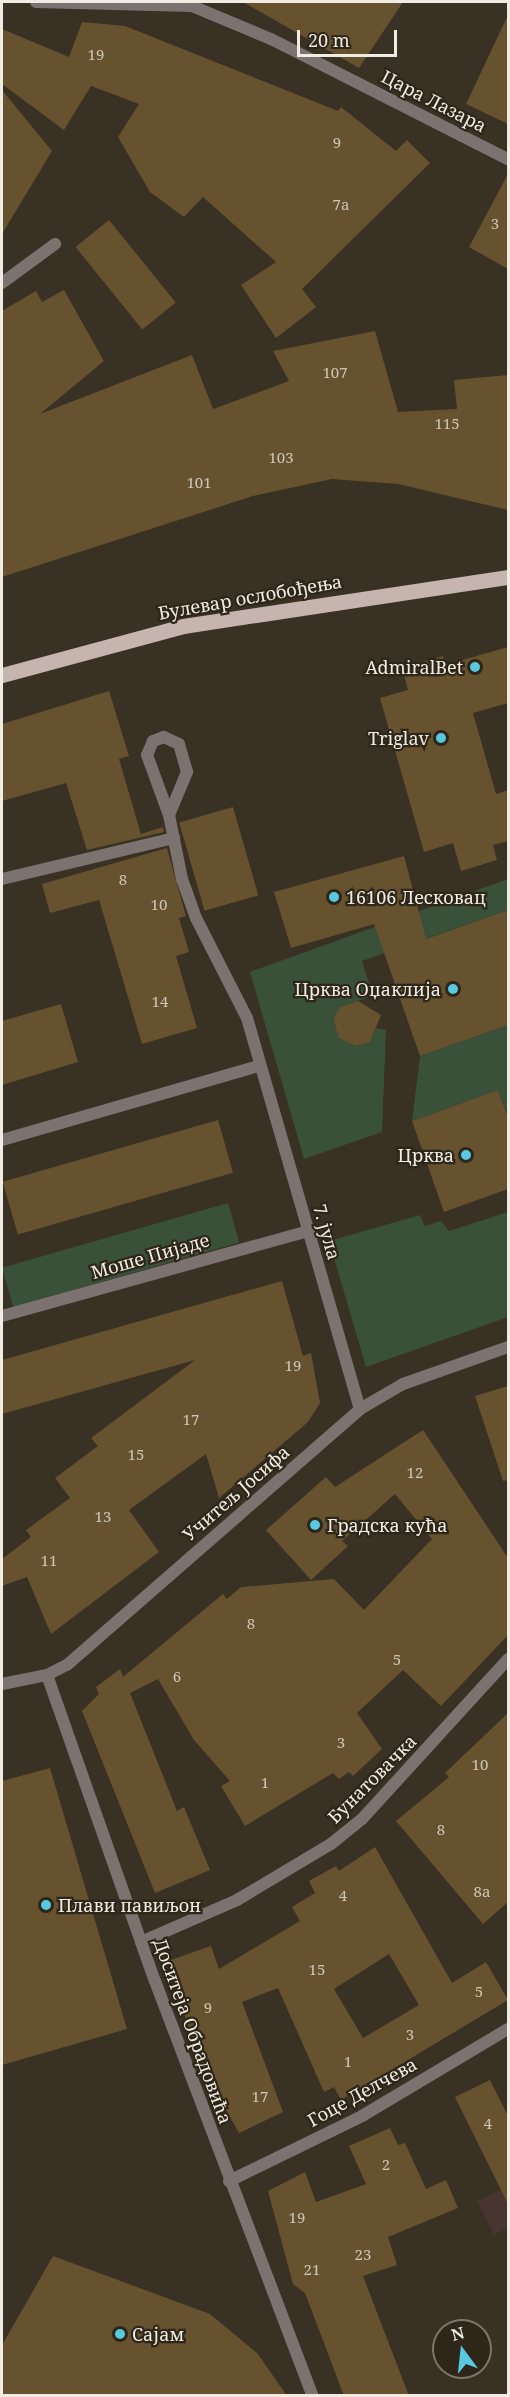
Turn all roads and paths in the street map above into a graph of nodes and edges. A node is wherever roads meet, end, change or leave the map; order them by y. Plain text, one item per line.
1 (36, 2) edge
2 (193, 4) edge
3 (508, 159) edge
4 (56, 244) dead end
5 (2, 283) edge
6 (508, 577) edge
7 (2, 675) edge
8 (169, 815) junction
9 (174, 838) junction
10 (2, 879) edge
11 (258, 1066) junction
12 (2, 1140) edge
13 (308, 1231) junction
14 (2, 1316) edge
15 (508, 1347) edge
16 (360, 1409) junction
17 (508, 1659) edge
18 (47, 1675) junction
19 (2, 1684) edge
20 (141, 1942) junction
21 (508, 2029) edge
22 (230, 2181) junction
23 (313, 2396) edge

1 - 2 street, Цара Лазара
2 - 3 street, Цара Лазара
4 - 5 street
6 - 7 main road, Булевар ослобођења
8 - 8 street, 7. јула
8 - 9 street, 7. јула
9 - 10 street
9 - 11 street, 7. јула
11 - 12 street
11 - 13 street, 7. јула
13 - 14 street, Моше Пијаде
13 - 16 street, 7. јула
15 - 16 street, Учитељ Јосифа
16 - 18 street, Учитељ Јосифа
17 - 20 street, Бунатовачка
18 - 19 street, Учитељ Јосифа
18 - 20 street, Доситеја Обрадовића
20 - 22 street, Доситеја Обрадовића
21 - 22 street, Гоце Делчева
22 - 23 street, Доситеја Обрадовића

